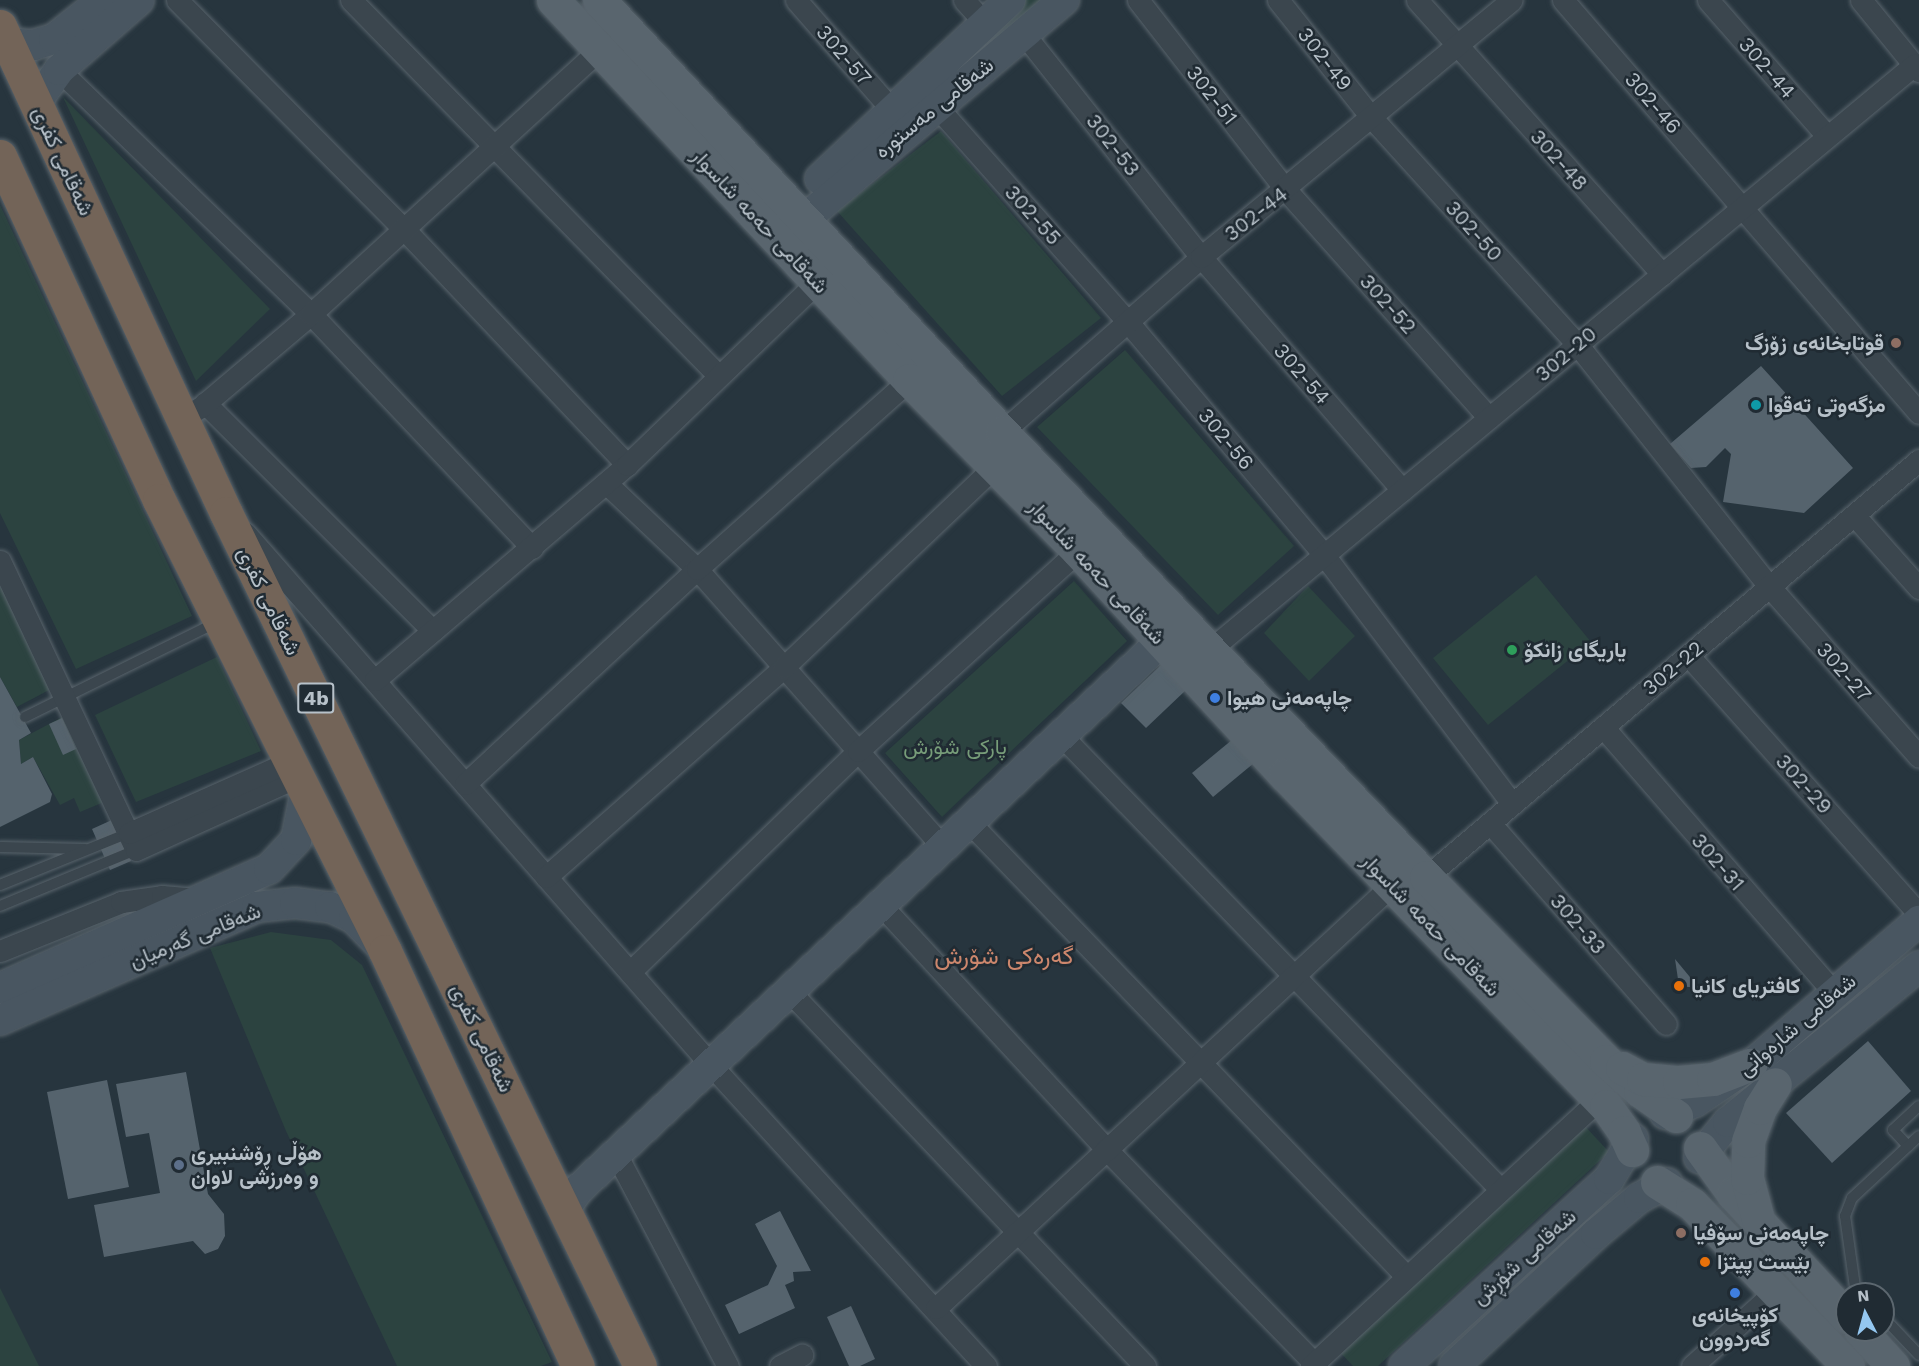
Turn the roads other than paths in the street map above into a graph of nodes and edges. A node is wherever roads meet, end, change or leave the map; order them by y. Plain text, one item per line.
1 (103, 0) edge
2 (140, 0) edge
3 (177, 0) edge
4 (351, 0) edge
5 (554, 0) edge
6 (599, 0) edge
7 (796, 0) edge
8 (964, 0) edge
9 (1010, 0) edge
10 (1064, 0) edge
11 (1138, 0) edge
12 (1278, 0) edge
13 (1417, 0) edge
14 (1512, 0) edge
15 (1563, 0) edge
16 (1708, 0) edge
17 (1861, 0) edge
18 (985, 23) junction
19 (1024, 33) junction
20 (4, 34) edge
21 (1457, 46) junction
22 (600, 49) junction
23 (66, 52) junction
24 (1916, 68) edge
25 (36, 102) junction
26 (937, 107) junction
27 (891, 109) junction
28 (1372, 118) junction
29 (1827, 136) junction
30 (496, 145) junction
31 (0, 156) edge
32 (853, 161) junction
33 (1287, 190) junction
34 (1742, 207) junction
35 (800, 212) junction
36 (404, 229) junction
37 (1201, 257) junction
38 (1662, 274) junction
39 (817, 282) junction
40 (311, 314) junction
41 (1128, 322) junction
42 (1577, 344) junction
43 (718, 375) junction
44 (909, 380) junction
45 (194, 410) junction
46 (1919, 413) edge
47 (1489, 418) junction
48 (1002, 432) junction
49 (1919, 460) edge
50 (627, 465) junction
51 (994, 466) junction
52 (606, 483) junction
53 (1402, 490) junction
54 (226, 513) junction
55 (1854, 515) junction
56 (531, 548) junction
57 (1078, 551) junction
58 (1324, 555) junction
59 (0, 561) edge
60 (697, 569) junction
61 (1769, 586) junction
62 (1919, 588) edge
63 (219, 620) junction
64 (433, 630) junction
65 (1162, 641) junction
66 (1212, 648) junction
67 (1688, 655) junction
68 (784, 667) junction
69 (375, 680) junction
70 (65, 696) junction
71 (25, 717) dead end
72 (1603, 728) junction
73 (1061, 735) junction
74 (858, 751) junction
75 (1919, 757) edge
76 (299, 776) junction
77 (465, 784) junction
78 (1512, 804) junction
79 (969, 822) junction
80 (1490, 823) junction
81 (133, 841) junction
82 (0, 847) edge
83 (943, 847) junction
84 (92, 849) junction
85 (546, 877) junction
86 (1426, 877) junction
87 (1390, 883) junction
88 (0, 885) edge
89 (203, 901) junction
90 (881, 905) junction
91 (0, 906) edge
92 (1919, 914) edge
93 (1919, 921) edge
94 (1463, 934) junction
95 (0, 951) edge
96 (385, 951) junction
97 (1919, 966) edge
98 (630, 972) junction
99 (1293, 975) junction
100 (0, 988) edge
101 (789, 991) junction
102 (1835, 994) junction
103 (0, 1020) edge
104 (1666, 1024) dead end
105 (1606, 1061) junction
106 (1200, 1062) junction
107 (711, 1065) junction
108 (1771, 1068) junction
109 (1599, 1099) junction
110 (1919, 1106) edge
111 (1670, 1114) junction
112 (1919, 1136) edge
113 (1631, 1145) junction
114 (1908, 1146) junction
115 (1106, 1149) junction
116 (1701, 1153) junction
117 (616, 1154) junction
118 (1662, 1183) junction
119 (1500, 1189) junction
120 (565, 1208) junction
121 (1575, 1210) junction
122 (1761, 1226) junction
123 (1016, 1232) junction
124 (1596, 1234) junction
125 (1406, 1276) junction
126 (1853, 1282) edge
127 (1835, 1283) edge
128 (1776, 1291) junction
129 (936, 1308) junction
130 (1895, 1330) edge
131 (1871, 1342) edge
132 (802, 1355) dead end
133 (1919, 1355) edge
134 (1314, 1365) edge
135 (578, 1366) edge
136 (640, 1366) edge
137 (728, 1366) edge
138 (780, 1366) edge
139 (986, 1366) edge
140 (1144, 1366) edge
141 (1404, 1366) edge
142 (1454, 1366) edge
143 (1692, 1366) edge
144 (1848, 1366) edge
145 (1893, 1366) edge

1 - 23 main road
2 - 23 main road
3 - 36 street
4 - 30 street
5 - 22 main road, شەقامی حەمە شاسوار
6 - 35 main road, شەقامی حەمە شاسوار
7 - 27 street, 302-57
8 - 18 street
9 - 18 main road, شەقامی مەستورە
10 - 19 main road, شەقامی مەستورە
11 - 33 street, 302-51
12 - 28 street, 302-49
13 - 21 street, 302-48
14 - 21 street, 302-44
15 - 34 street, 302-46
16 - 29 street, 302-44
17 - 24 street
18 - 27 main road, شەقامی مەستورە
19 - 26 main road, شەقامی مەستورە
19 - 37 street, 302-53
20 - 23 main road
20 - 25 highway, شەقامی کفری / 4b
21 - 28 street, 302-44
21 - 38 street, 302-48
22 - 30 street
22 - 39 main road, شەقامی حەمە شاسوار
23 - 25 main road
23 - 40 street
24 - 29 street, 302-20
25 - 45 highway, شەقامی کفری / 4b
26 - 32 main road, شەقامی مەستورە
26 - 41 street, 302-55
27 - 32 main road, شەقامی مەستورە
28 - 33 street, 302-44
28 - 42 street, 302-50
29 - 34 street, 302-20
30 - 36 street
30 - 43 street
31 - 63 highway, 4b
32 - 35 main road, شەقامی مەستورە
33 - 37 street, 302-44
33 - 47 street, 302-52
34 - 38 street, 302-20
34 - 46 street, 302-46
35 - 48 main road, شەقامی حەمە شاسوار
36 - 40 street
36 - 50 street
37 - 41 street, 302-44
37 - 53 street, 302-54
38 - 42 street, 302-20
39 - 43 street
39 - 44 main road, شەقامی حەمە شاسوار
40 - 45 street
40 - 56 street
41 - 48 street, 302-44
41 - 58 street, 302-56
42 - 47 street, 302-20
42 - 61 street, 302-50
43 - 50 street
44 - 51 main road, شەقامی حەمە شاسوار
44 - 60 street
45 - 54 highway, شەقامی کفری / 4b
45 - 64 street
47 - 53 street, 302-20
48 - 66 main road, شەقامی حەمە شاسوار
49 - 55 street, 302-22
50 - 52 street
51 - 57 main road, شەقامی حەمە شاسوار
51 - 68 street
52 - 56 street
52 - 60 street
53 - 58 street, 302-20
54 - 69 street
54 - 120 highway, شەقامی کفری / 4b
55 - 61 street, 302-22
55 - 62 street
56 - 64 street
57 - 65 main road, شەقامی حەمە شاسوار
57 - 74 street
58 - 66 street, 302-20
58 - 78 street, 302-56
59 - 70 street
60 - 68 street
60 - 77 street
61 - 67 street, 302-22
61 - 75 street, 302-27
63 - 70 lane
63 - 76 highway, 4b
64 - 69 street
65 - 73 main road
65 - 87 main road, شەقامی حەمە شاسوار
66 - 86 main road, شەقامی حەمە شاسوار
67 - 72 street, 302-22
67 - 92 street, 302-29
68 - 74 street
68 - 85 street
69 - 77 street
70 - 71 lane
70 - 81 street
72 - 78 street, 302-22
72 - 102 street, 302-31
73 - 79 main road
73 - 99 street
74 - 83 street
74 - 98 street
76 - 81 street
76 - 89 main road, شەقامی گەرمیان
76 - 96 highway, 4b
77 - 85 street
78 - 80 street, 302-22
79 - 83 main road
79 - 106 street
80 - 86 street, 302-22
80 - 104 street, 302-33
81 - 84 lane
81 - 91 lane
82 - 84 lane
83 - 90 main road
84 - 88 lane
85 - 98 street
86 - 94 main road, شەقامی حەمە شاسوار
87 - 94 main road, شەقامی حەمە شاسوار
87 - 99 street
89 - 95 street
89 - 100 main road, شەقامی گەرمیان
90 - 101 main road
90 - 115 street
93 - 102 main road, شەقامی شارەوانی
94 - 105 main road, شەقامی حەمە شاسوار
94 - 109 main road, شەقامی حەمە شاسوار
96 - 103 main road, شەقامی گەرمیان
96 - 135 highway, 4b
97 - 108 main road, شەقامی شارەوانی
98 - 107 street
99 - 106 street
99 - 119 street
101 - 107 main road
101 - 123 street
102 - 108 main road, شەقامی شارەوانی
105 - 108 main road
105 - 111 main road, شەقامی حەمە شاسوار
106 - 115 street
106 - 125 street
107 - 117 main road
107 - 129 street
108 - 111 main road, شەقامی شارەوانی
108 - 116 main road, شەقامی شارەوانی
108 - 122 main road
109 - 113 main road, شەقامی حەمە شاسوار
109 - 119 street
110 - 114 lane
111 - 113 main road
111 - 116 main road
112 - 114 lane
113 - 118 main road
113 - 121 main road, شەقامی شۆڕش
114 - 126 lane
115 - 123 street
115 - 134 street
116 - 118 main road
116 - 122 main road
117 - 120 main road
117 - 137 street
118 - 124 main road, شەقامی شۆڕش
118 - 128 main road
119 - 125 street
120 - 136 highway, شەقامی کفری / 4b
121 - 124 main road
121 - 141 main road, شەقامی شۆڕش
122 - 127 main road
123 - 129 street
123 - 140 street
124 - 142 main road, شەقامی شۆڕش
125 - 134 street
128 - 143 street
128 - 144 main road
129 - 139 street
130 - 133 lane
131 - 145 main road
132 - 138 street

